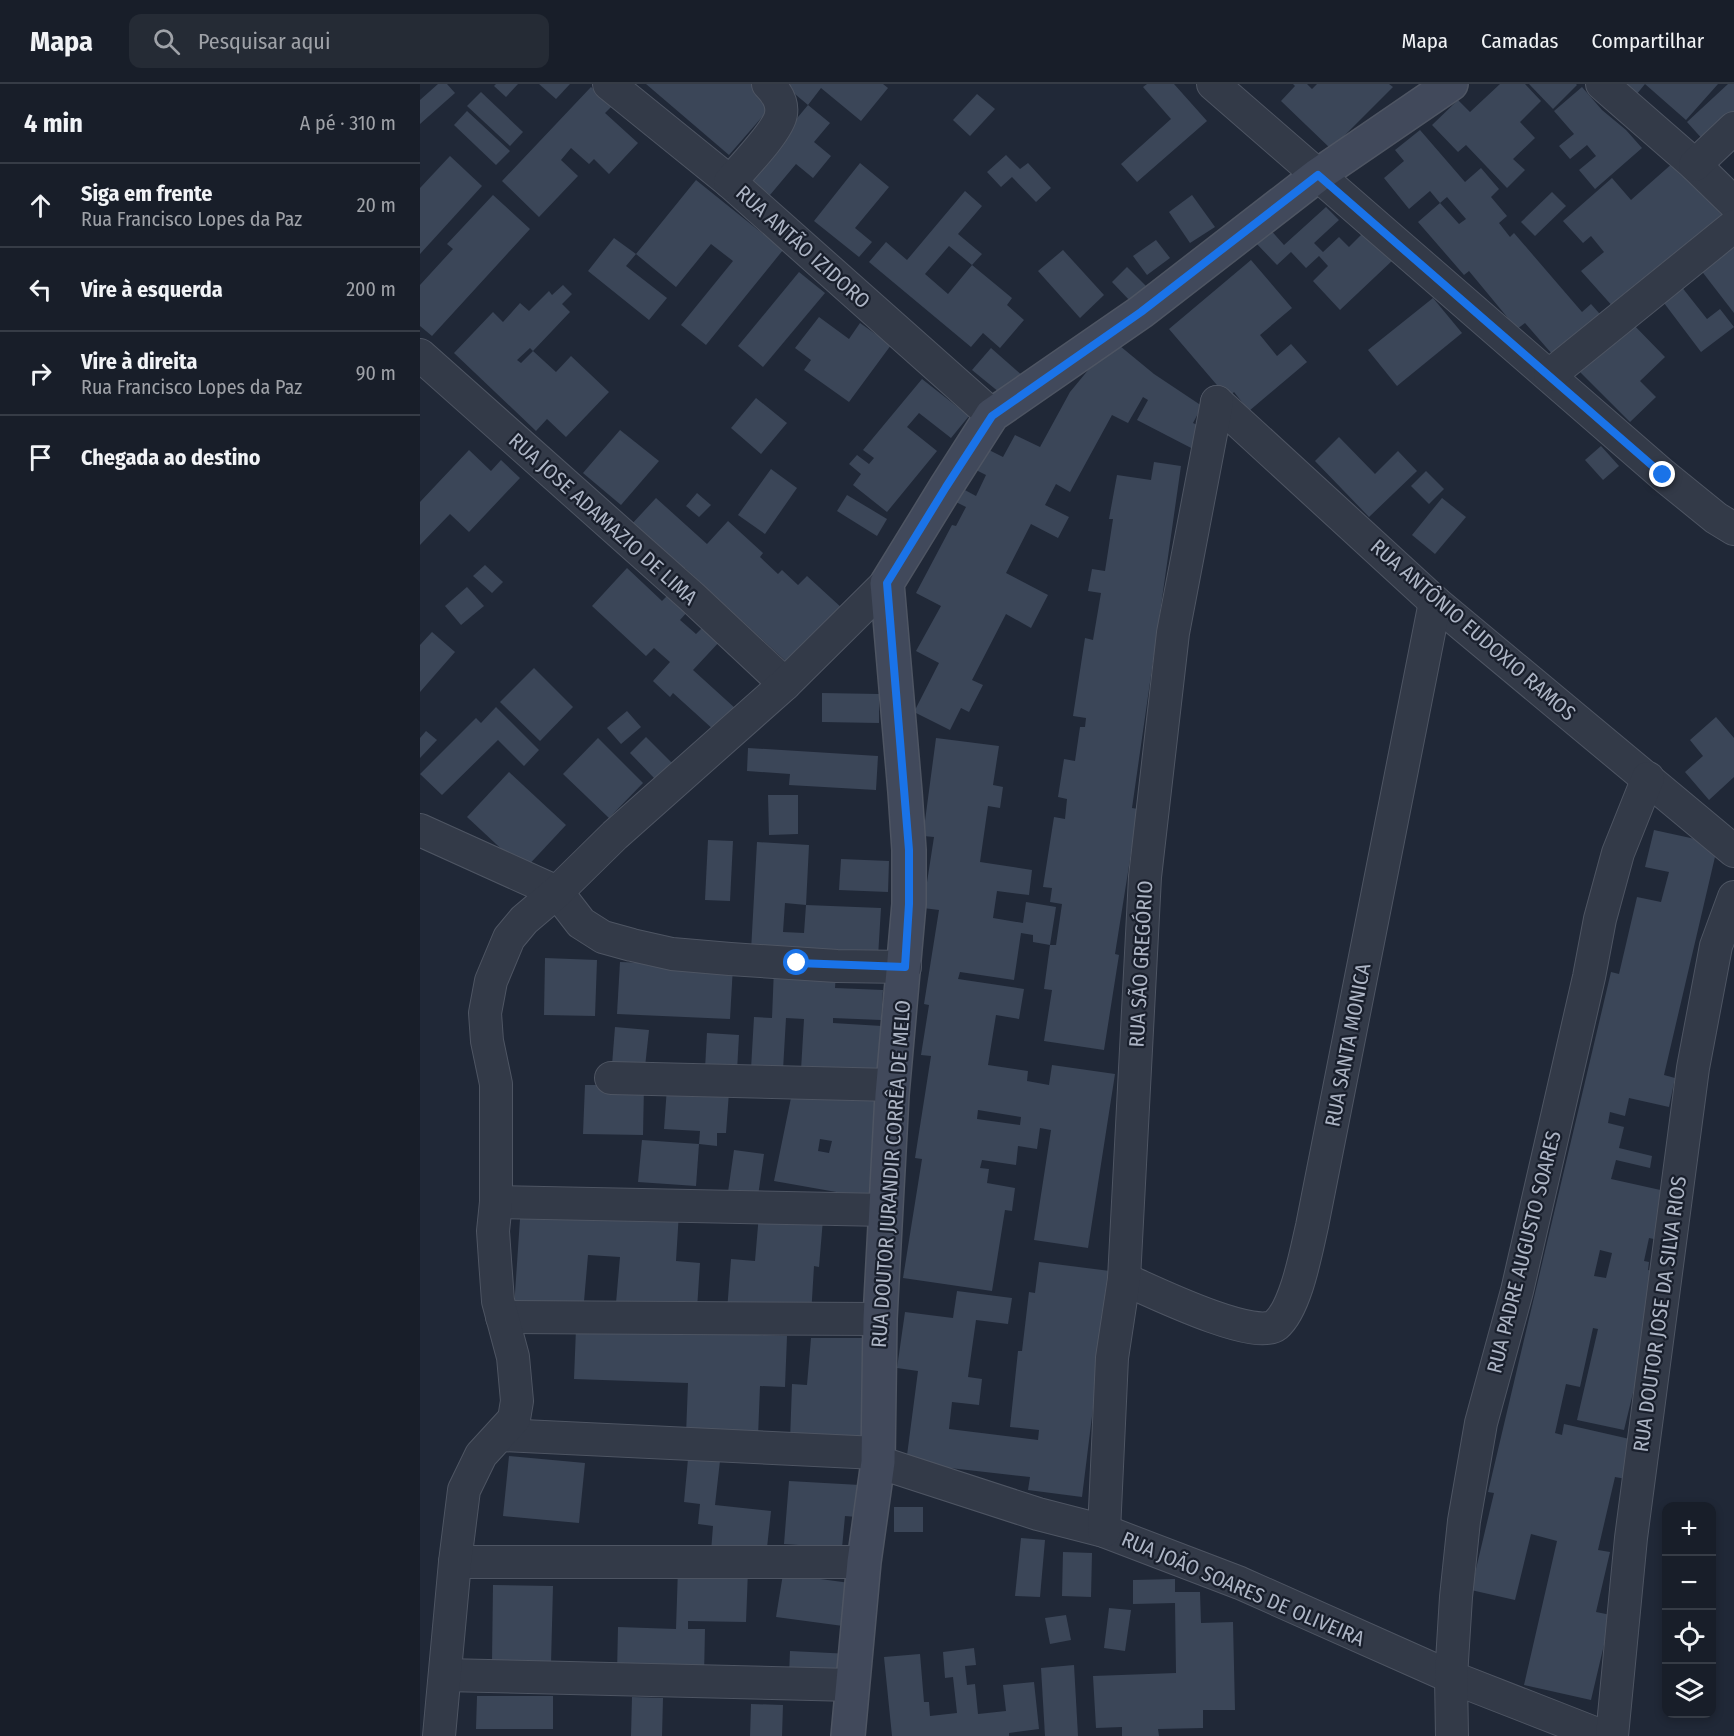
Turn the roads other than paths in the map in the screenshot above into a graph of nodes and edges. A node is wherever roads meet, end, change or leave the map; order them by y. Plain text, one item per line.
1 (609, 84) edge
2 (768, 84) edge
3 (1214, 84) edge
4 (1451, 84) edge
5 (1602, 84) edge
6 (1734, 128) edge
7 (1695, 165) junction
8 (1318, 175) junction
9 (730, 182) junction
10 (1734, 203) edge
11 (1734, 226) edge
12 (420, 355) edge
13 (1550, 375) junction
14 (1217, 402) joint
15 (992, 416) junction
16 (1734, 529) edge
17 (887, 583) junction
18 (1435, 602) junction
19 (785, 684) junction
20 (1648, 778) junction
21 (420, 830) edge
22 (1734, 851) edge
23 (558, 892) junction
24 (1734, 897) edge
25 (905, 967) junction
26 (611, 1078) dead end
27 (893, 1085) junction
28 (496, 1202) junction
29 (886, 1210) junction
30 (1124, 1279) junction
31 (502, 1317) junction
32 (880, 1319) junction
33 (501, 1435) junction
34 (878, 1457) junction
35 (1104, 1531) junction
36 (455, 1562) junction
37 (864, 1563) junction
38 (445, 1674) junction
39 (1451, 1677) junction
40 (852, 1685) junction
41 (439, 1736) edge
42 (848, 1736) edge
43 (1452, 1736) edge
44 (1602, 1736) edge
45 (1612, 1736) edge

1 - 9 street, RUA ANTÃO IZIDORO
2 - 9 street
3 - 8 street
4 - 8 street
5 - 7 street
6 - 7 street
7 - 10 street
8 - 13 street
8 - 15 street
9 - 15 street, RUA ANTÃO IZIDORO
11 - 13 street
12 - 19 street, RUA JOSE ADAMAZIO DE LIMA
13 - 16 street
14 - 18 street, RUA ANTÔNIO EUDOXIO RAMOS
14 - 30 street, RUA SÃO GREGÓRIO
15 - 17 street
17 - 19 street
17 - 25 street, RUA DOUTOR JURANDIR CORRÊA DE MELO
18 - 20 street, RUA ANTÔNIO EUDOXIO RAMOS
18 - 30 street, RUA SANTA MONICA
19 - 23 street
20 - 22 street, RUA ANTÔNIO EUDOXIO RAMOS
20 - 39 street, RUA PADRE AUGUSTO SOARES
21 - 23 street
23 - 25 street
23 - 28 street
24 - 45 street, RUA DOUTOR JOSE DA SILVA RIOS
25 - 27 street, RUA DOUTOR JURANDIR CORRÊA DE MELO
26 - 27 street
27 - 29 street, RUA DOUTOR JURANDIR CORRÊA DE MELO
28 - 29 street
28 - 31 street
29 - 32 street, RUA DOUTOR JURANDIR CORRÊA DE MELO
30 - 35 street, RUA SÃO GREGÓRIO
31 - 32 street
31 - 33 street
32 - 34 street, RUA DOUTOR JURANDIR CORRÊA DE MELO
33 - 34 street, RUA JOÃO SOARES DE OLIVEIRA
33 - 36 street
34 - 35 street, RUA JOÃO SOARES DE OLIVEIRA
34 - 37 street, RUA DOUTOR JURANDIR CORRÊA DE MELO
35 - 39 street, RUA JOÃO SOARES DE OLIVEIRA
36 - 37 street
36 - 38 street
37 - 40 street, RUA DOUTOR JURANDIR CORRÊA DE MELO
38 - 40 street
38 - 41 street
39 - 43 street, RUA PADRE AUGUSTO SOARES
39 - 44 street, RUA JOÃO SOARES DE OLIVEIRA
40 - 42 street, RUA DOUTOR JURANDIR CORRÊA DE MELO

